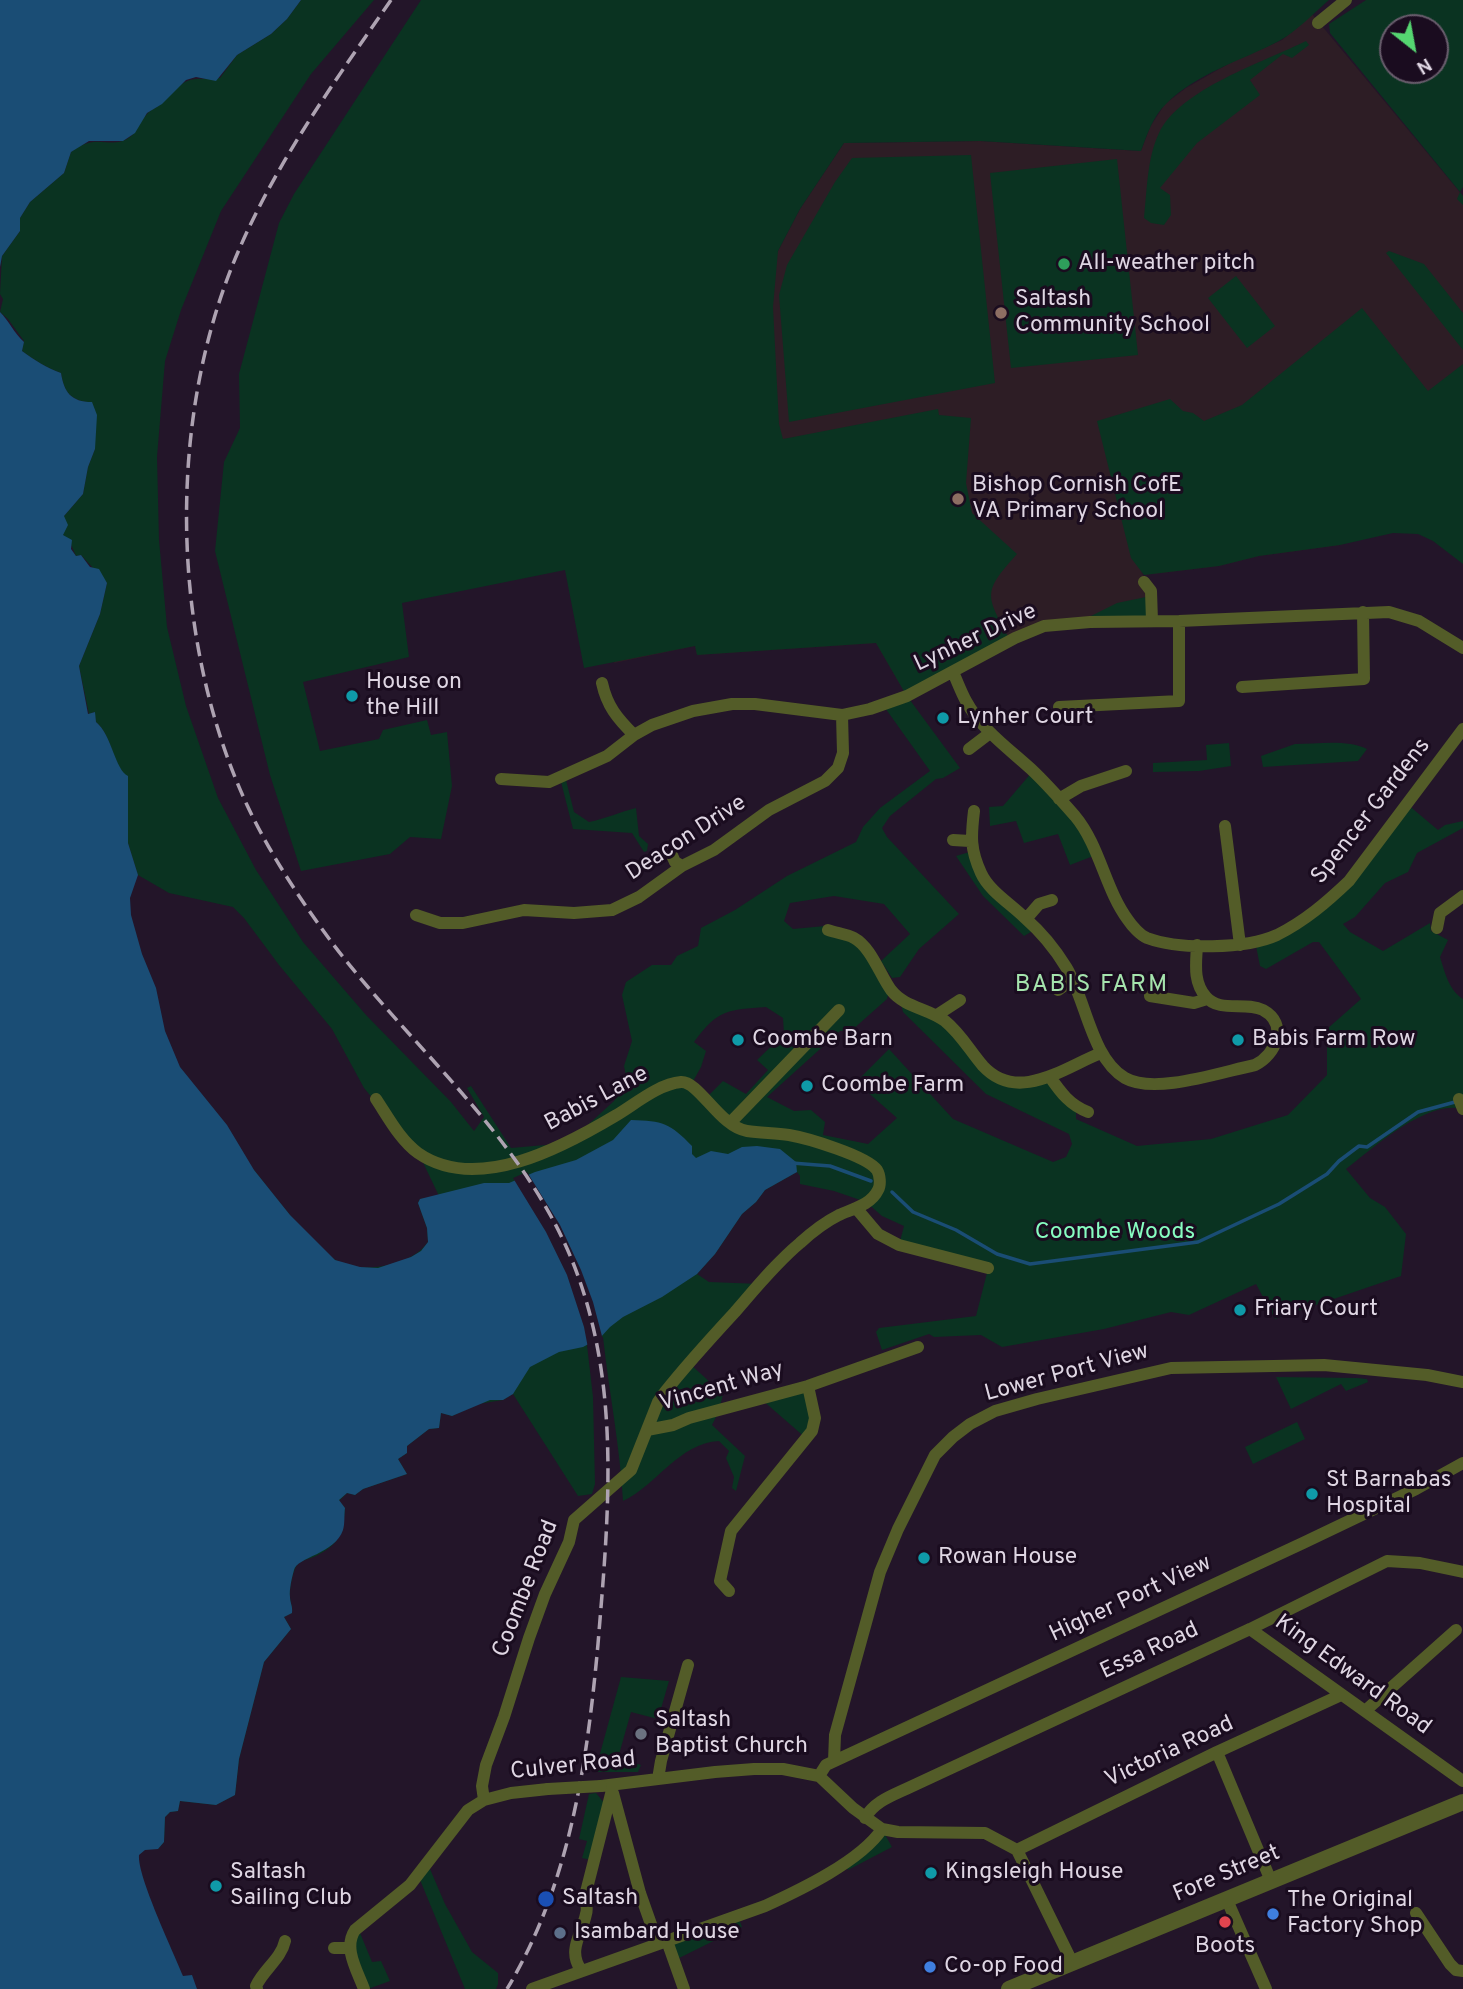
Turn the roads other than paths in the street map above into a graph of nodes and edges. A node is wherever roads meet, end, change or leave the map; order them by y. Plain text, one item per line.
1 (1346, 0) edge
2 (1318, 23) dead end
3 (1144, 582) dead end
4 (1363, 612) junction
5 (1152, 621) junction
6 (1179, 621) junction
7 (1463, 648) edge
8 (953, 672) junction
9 (602, 683) dead end
10 (1242, 687) dead end
11 (1059, 707) dead end
12 (842, 715) junction
13 (1463, 729) edge
14 (990, 733) junction
15 (634, 735) junction
16 (969, 749) dead end
17 (1125, 771) dead end
18 (501, 779) dead end
19 (1059, 799) junction
20 (974, 811) dead end
21 (1225, 826) dead end
22 (953, 840) dead end
23 (970, 841) junction
24 (671, 853) dead end
25 (682, 866) junction
26 (1460, 899) edge
27 (1052, 900) dead end
28 (1463, 913) edge
29 (416, 915) dead end
30 (1026, 919) junction
31 (1437, 928) dead end
32 (828, 930) dead end
33 (1240, 944) junction
34 (1196, 945) junction
35 (1072, 980) junction
36 (1058, 990) dead end
37 (1150, 996) dead end
38 (1208, 999) junction
39 (960, 1000) dead end
40 (839, 1010) dead end
41 (937, 1015) junction
42 (1101, 1053) junction
43 (1050, 1077) junction
44 (376, 1099) dead end
45 (1088, 1112) dead end
46 (730, 1123) junction
47 (856, 1208) junction
48 (988, 1268) dead end
49 (918, 1347) dead end
50 (1463, 1382) edge
51 (808, 1386) junction
52 (647, 1430) junction
53 (1463, 1463) edge
54 (1463, 1573) edge
55 (729, 1591) dead end
56 (1250, 1629) junction
57 (1457, 1630) dead end
58 (688, 1665) dead end
59 (1341, 1695) junction
60 (1365, 1711) junction
61 (1217, 1752) junction
62 (834, 1761) junction
63 (818, 1776) junction
64 (658, 1779) junction
65 (1463, 1781) edge
66 (609, 1788) junction
67 (484, 1800) junction
68 (1463, 1802) edge
69 (865, 1818) junction
70 (882, 1829) junction
71 (1017, 1850) junction
72 (1270, 1881) junction
73 (1227, 1900) junction
74 (1416, 1913) dead end
75 (285, 1941) dead end
76 (662, 1942) junction
77 (334, 1948) dead end
78 (350, 1948) junction
79 (1072, 1962) junction
80 (581, 1970) junction
81 (1463, 1971) edge
82 (1017, 1987) edge
83 (257, 1989) edge
84 (364, 1989) edge
85 (532, 1989) edge
86 (684, 1989) edge
87 (1266, 1989) edge

1 - 2 street
3 - 5 street
4 - 6 street, Lynher Drive
4 - 7 street, Lynher Drive
4 - 10 street
5 - 6 street, Lynher Drive
5 - 8 street, Lynher Drive
6 - 11 street
8 - 12 street, Lynher Drive
8 - 14 street, Spencer Gardens
9 - 15 street
12 - 15 street, Lynher Drive
12 - 25 street, Deacon Drive
13 - 33 street, Spencer Gardens
14 - 16 street
14 - 19 street, Spencer Gardens
15 - 18 street, Lynher Drive
17 - 19 street
19 - 34 street, Spencer Gardens
20 - 23 street
21 - 33 street
22 - 23 street
23 - 30 street
24 - 25 street
25 - 29 street, Deacon Drive
26 - 28 street
26 - 31 street
27 - 30 street
30 - 35 street
32 - 41 street
33 - 34 street, Spencer Gardens
34 - 38 street
35 - 36 street
35 - 42 street
37 - 38 street
38 - 42 street
39 - 41 street
40 - 46 street
41 - 43 street
42 - 43 street
43 - 45 street
44 - 46 street, Babis Lane
46 - 47 street, Babis Lane
47 - 48 street
47 - 52 street, Coombe Road
49 - 51 street, Vincent Way
50 - 62 street, Lower Port View
51 - 52 street, Vincent Way
51 - 55 street, Vincent Way
52 - 67 street, Coombe Road
53 - 62 street, Higher Port View
54 - 56 street, Essa Road
56 - 59 street, King Edward Road
56 - 69 street, Essa Road
57 - 60 street
58 - 64 street
59 - 60 street, King Edward Road
59 - 61 street, Victoria Road
60 - 65 street, King Edward Road
61 - 71 street, Victoria Road
61 - 72 street
62 - 63 street, Higher Port View
63 - 64 street, Culver Road
63 - 69 street
64 - 66 street, Culver Road
66 - 67 street, Culver Road, bridge
66 - 76 street
66 - 80 street
67 - 78 street, Culver Road
68 - 72 street, Fore Street
69 - 70 street
70 - 71 street
70 - 76 street
71 - 79 street
72 - 73 street, Fore Street
73 - 79 street, Fore Street
73 - 87 street
74 - 81 street
75 - 83 street
76 - 80 street
76 - 86 street
77 - 78 street
78 - 84 street
79 - 82 street, Fore Street
80 - 85 street

